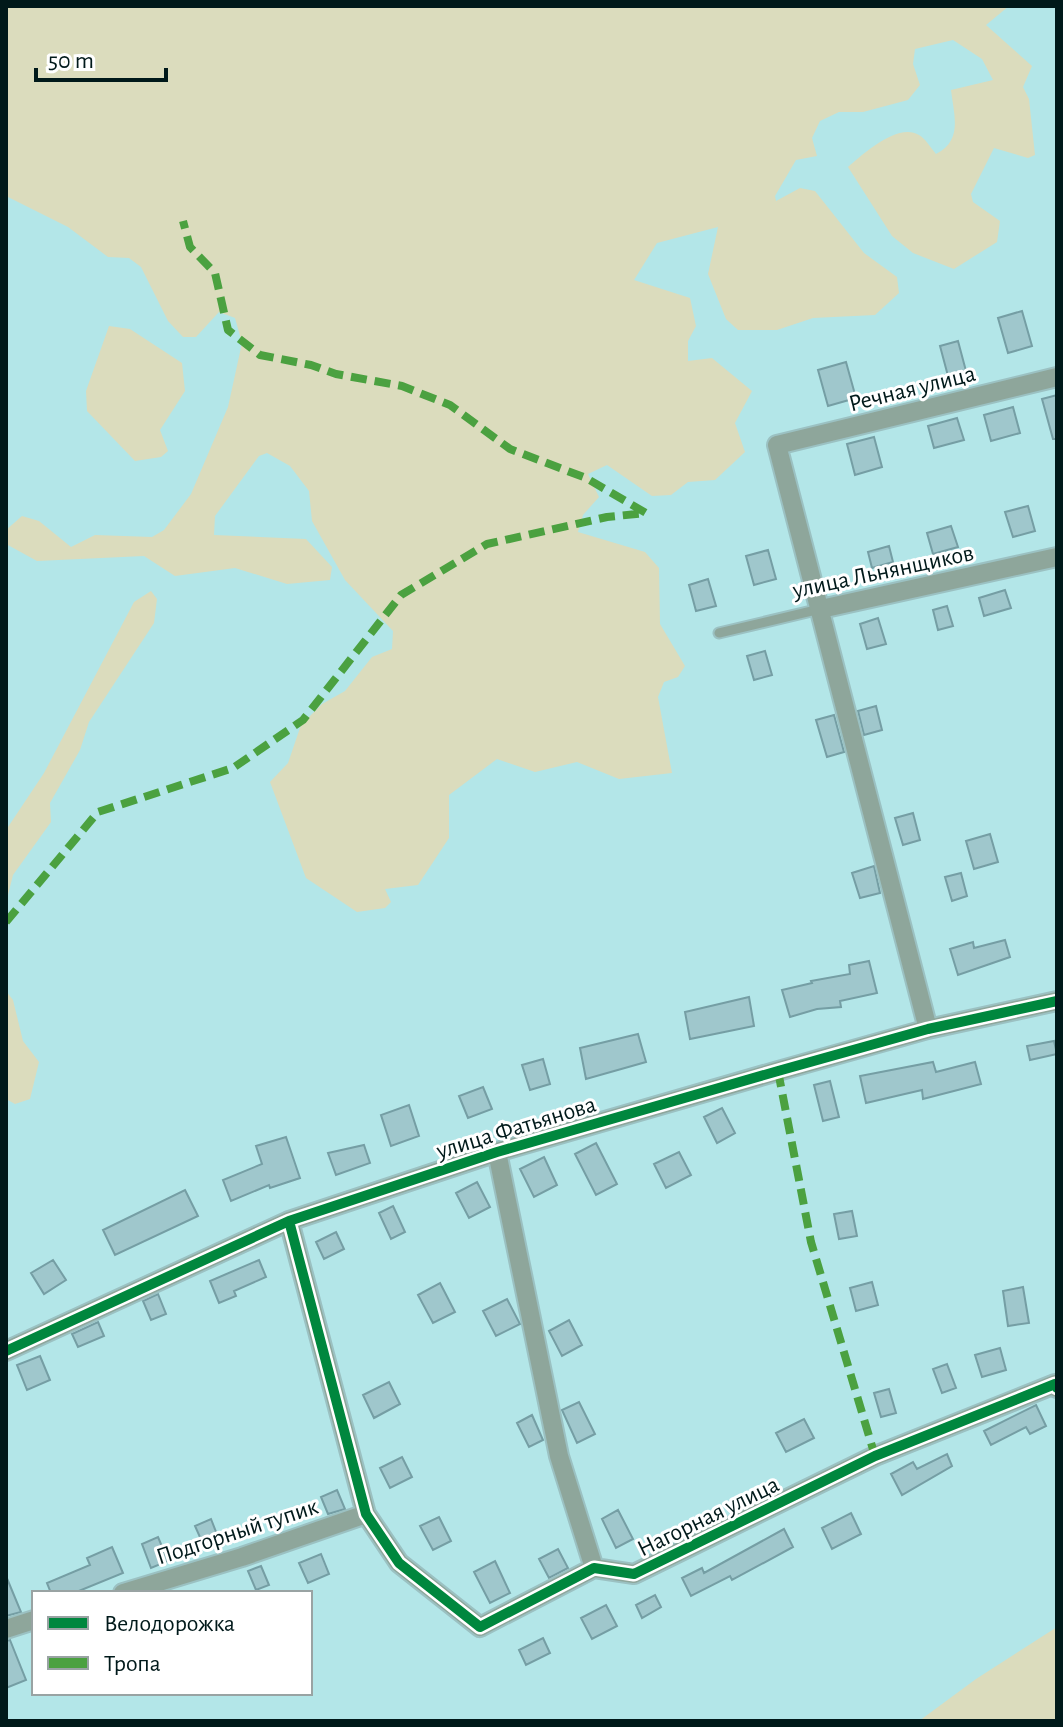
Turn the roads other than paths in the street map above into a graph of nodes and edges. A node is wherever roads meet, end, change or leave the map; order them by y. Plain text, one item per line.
1 (1057, 377) edge
2 (1057, 557) edge
3 (821, 609) junction
4 (719, 633) dead end
5 (1057, 1001) edge
6 (928, 1029) junction
7 (497, 1152) junction
8 (289, 1221) junction
9 (6, 1351) edge
10 (1057, 1388) edge
11 (366, 1514) junction
12 (594, 1568) junction
13 (130, 1591) edge
14 (32, 1621) edge
15 (6, 1629) edge

1 - 3 street, Речная улица
2 - 3 street, улица Льнянщиков
3 - 4 lane, улица Льнянщиков
3 - 6 street
5 - 6 street, улица Фатьянова
6 - 7 street, улица Фатьянова
7 - 8 street, улица Фатьянова
7 - 12 street
8 - 9 street, улица Фатьянова
8 - 11 street
10 - 12 street, Нагорная улица
11 - 12 street
11 - 13 street, Подгорный тупик
14 - 15 street

